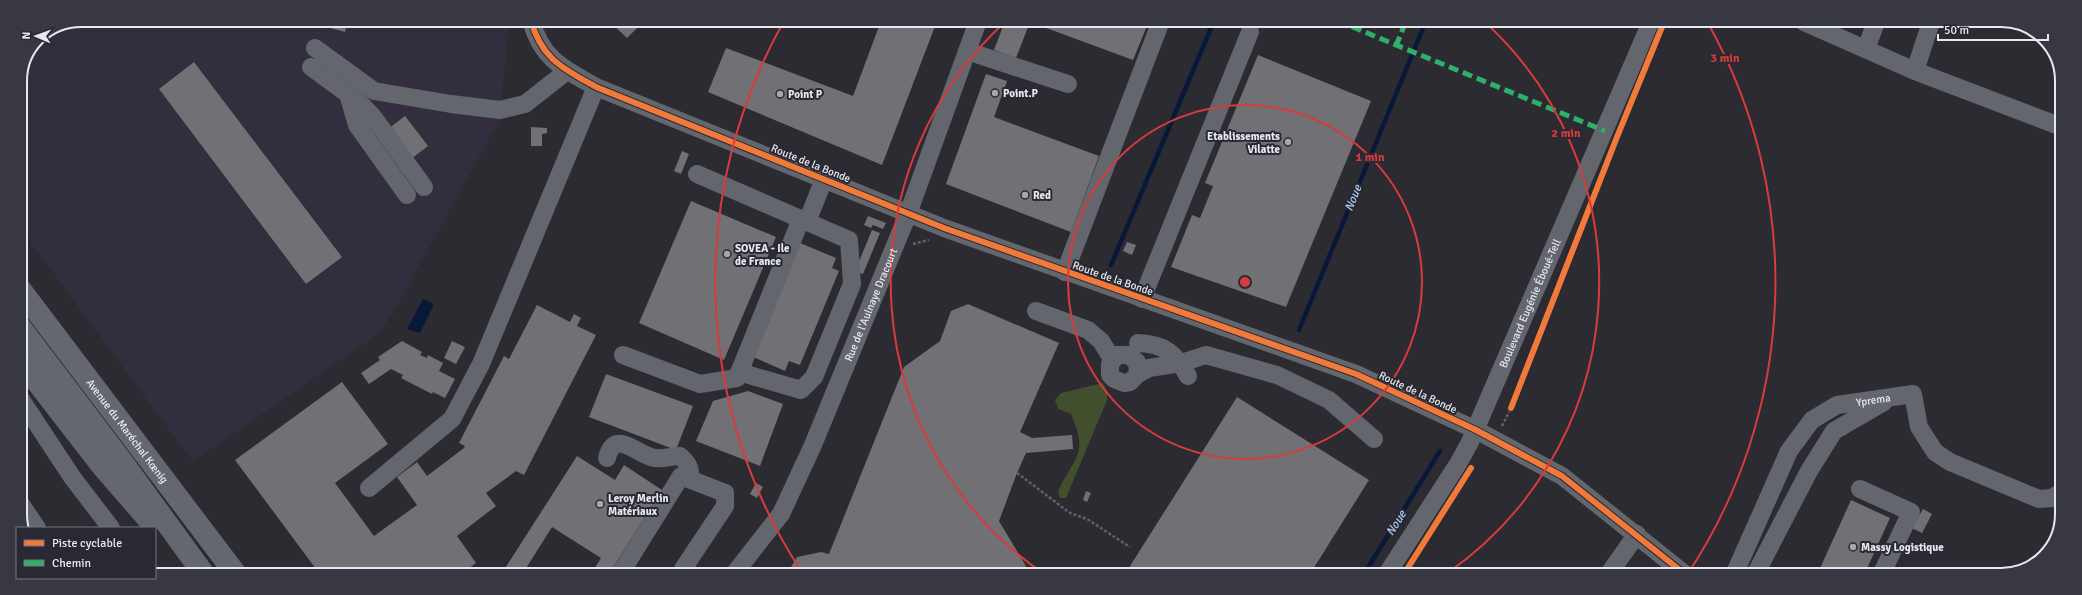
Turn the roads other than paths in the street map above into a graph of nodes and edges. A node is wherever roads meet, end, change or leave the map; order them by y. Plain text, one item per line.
1 (534, 27) edge
2 (976, 27) edge
3 (1159, 27) edge
4 (1649, 27) edge
5 (1815, 27) edge
6 (1874, 27) edge
7 (1929, 27) edge
8 (1250, 32) dead end
9 (315, 48) dead end
10 (1866, 49) junction
11 (967, 51) junction
12 (311, 66) dead end
13 (567, 71) junction
14 (1916, 71) junction
15 (1068, 84) dead end
16 (596, 87) junction
17 (348, 94) junction
18 (384, 99) junction
19 (2055, 124) edge
20 (381, 128) junction
21 (697, 174) dead end
22 (824, 179) junction
23 (424, 187) dead end
24 (407, 196) dead end
25 (908, 214) junction
26 (804, 220) junction
27 (1065, 272) junction
28 (27, 298) edge
29 (1142, 299) junction
30 (1036, 311) dead end
31 (27, 336) edge
32 (1138, 343) dead end
33 (623, 355) dead end
34 (27, 369) edge
35 (1184, 370) junction
36 (739, 372) junction
37 (1892, 398) junction
38 (27, 409) edge
39 (1476, 430) junction
40 (1374, 439) dead end
41 (606, 458) dead end
42 (690, 479) junction
43 (369, 488) dead end
44 (1860, 489) dead end
45 (2055, 496) edge
46 (27, 513) edge
47 (36, 527) edge
48 (110, 527) edge
49 (155, 527) edge
50 (156, 528) edge
51 (1637, 534) junction
52 (198, 566) edge
53 (231, 568) edge
54 (624, 568) edge
55 (683, 568) edge
56 (739, 568) edge
57 (1391, 568) edge
58 (1613, 568) edge
59 (1678, 568) edge
60 (1737, 568) edge
61 (1760, 568) edge
62 (1884, 568) edge

1 - 13 street, Route de la Bonde
2 - 11 street, Rue de l'Aulnaye Dracourt
3 - 27 street
4 - 39 street, Boulevard Eugénie Éboué-Tell
5 - 10 street
6 - 10 street
7 - 14 street
8 - 29 street
9 - 18 street
10 - 14 street
11 - 15 street
11 - 25 street, Rue de l'Aulnaye Dracourt
12 - 17 street
13 - 16 street, Route de la Bonde
13 - 18 street
14 - 19 street
16 - 22 street, Route de la Bonde
16 - 43 street
17 - 20 street
17 - 24 street
18 - 20 street
20 - 23 street
21 - 26 street
22 - 25 street, Route de la Bonde
22 - 26 street
25 - 27 street, Route de la Bonde
25 - 56 street, Rue de l'Aulnaye Dracourt
26 - 36 street
26 - 36 street
27 - 29 street, Route de la Bonde
28 - 53 main road, Avenue du Maréchal Kœnig
29 - 39 street, Route de la Bonde
30 - 35 street
31 - 52 main road, Avenue du Maréchal Kœnig
32 - 35 street
33 - 36 street
34 - 49 main road
35 - 40 street
37 - 45 street, Yprema
37 - 60 street, Yprema
37 - 61 street
38 - 48 street
39 - 51 street, Route de la Bonde
39 - 57 street, Boulevard Eugénie Éboué-Tell
41 - 42 street
42 - 54 street
42 - 55 street
44 - 62 street
46 - 47 street
50 - 52 main road
51 - 58 street
51 - 59 street, Route de la Bonde

